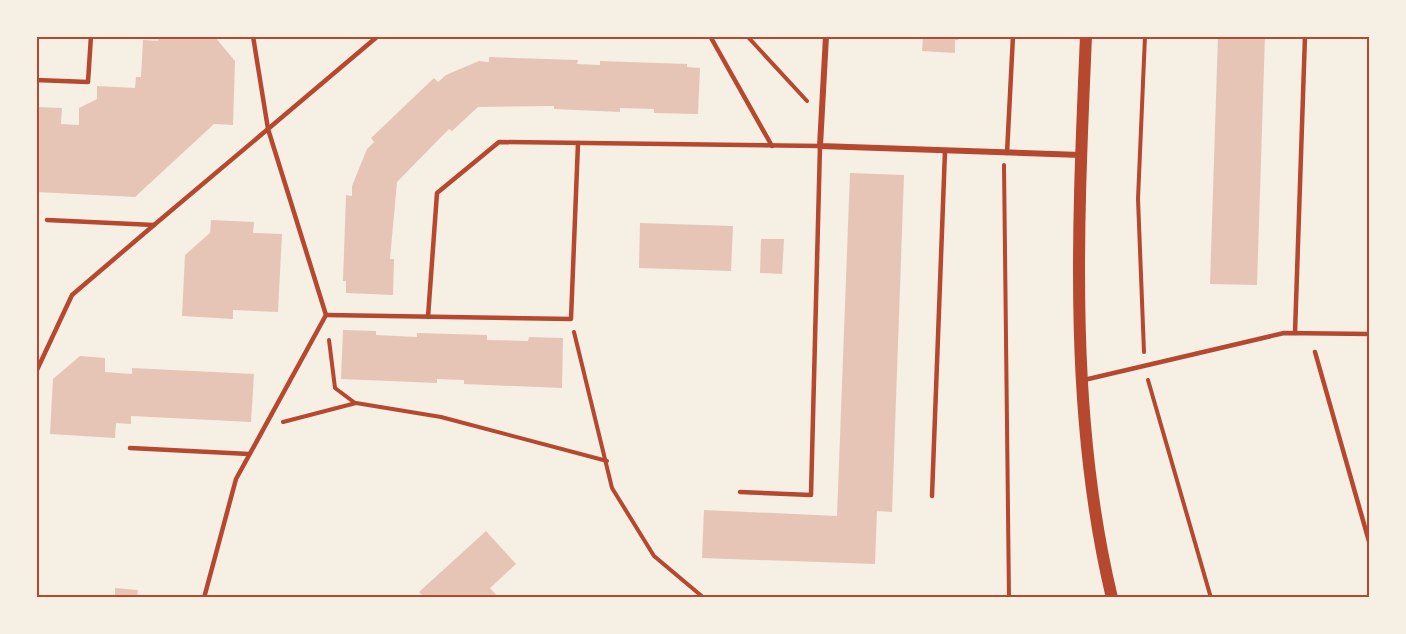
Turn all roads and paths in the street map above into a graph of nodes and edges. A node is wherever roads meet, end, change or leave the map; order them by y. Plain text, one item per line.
1 (91, 36) edge
2 (253, 36) edge
3 (378, 36) edge
4 (710, 36) edge
5 (747, 36) edge
6 (826, 36) edge
7 (1013, 36) edge
8 (1086, 36) edge
9 (1144, 36) edge
10 (1305, 36) edge
11 (36, 80) edge
12 (821, 113) junction
13 (268, 129) junction
14 (578, 143) junction
15 (772, 146) junction
16 (820, 146) junction
17 (945, 151) junction
18 (1007, 153) junction
19 (1081, 155) junction
20 (46, 220) dead end
21 (154, 225) junction
22 (326, 315) junction
23 (428, 317) junction
24 (571, 319) junction
25 (1295, 333) junction
26 (1370, 334) edge
27 (1315, 352) dead end
28 (1144, 366) junction
29 (36, 372) edge
30 (1080, 381) junction
31 (356, 403) junction
32 (265, 427) junction
33 (130, 448) dead end
34 (249, 454) junction
35 (607, 461) junction
36 (740, 492) dead end
37 (932, 496) dead end
38 (1370, 545) edge
39 (204, 598) edge
40 (704, 598) edge
41 (1009, 598) edge
42 (1112, 598) edge
43 (1211, 598) edge

1 - 11 lane
2 - 13 lane
3 - 13 lane
4 - 15 lane
5 - 12 path
6 - 12 street
7 - 18 lane
8 - 19 main road
9 - 28 path
10 - 25 lane
12 - 16 street
13 - 21 lane
13 - 22 lane
14 - 15 lane
14 - 23 lane
14 - 24 lane
15 - 16 lane
16 - 17 street
16 - 36 lane
17 - 18 street
17 - 37 lane
18 - 19 street
18 - 41 path
19 - 30 main road
20 - 21 lane
21 - 29 lane
22 - 23 lane
22 - 31 path
22 - 32 lane
23 - 24 lane
24 - 35 path
25 - 26 lane
25 - 28 lane
27 - 38 lane
28 - 30 lane
28 - 43 path
30 - 42 main road
31 - 32 path
31 - 35 path
32 - 34 lane
33 - 34 lane
34 - 39 lane
35 - 40 path

